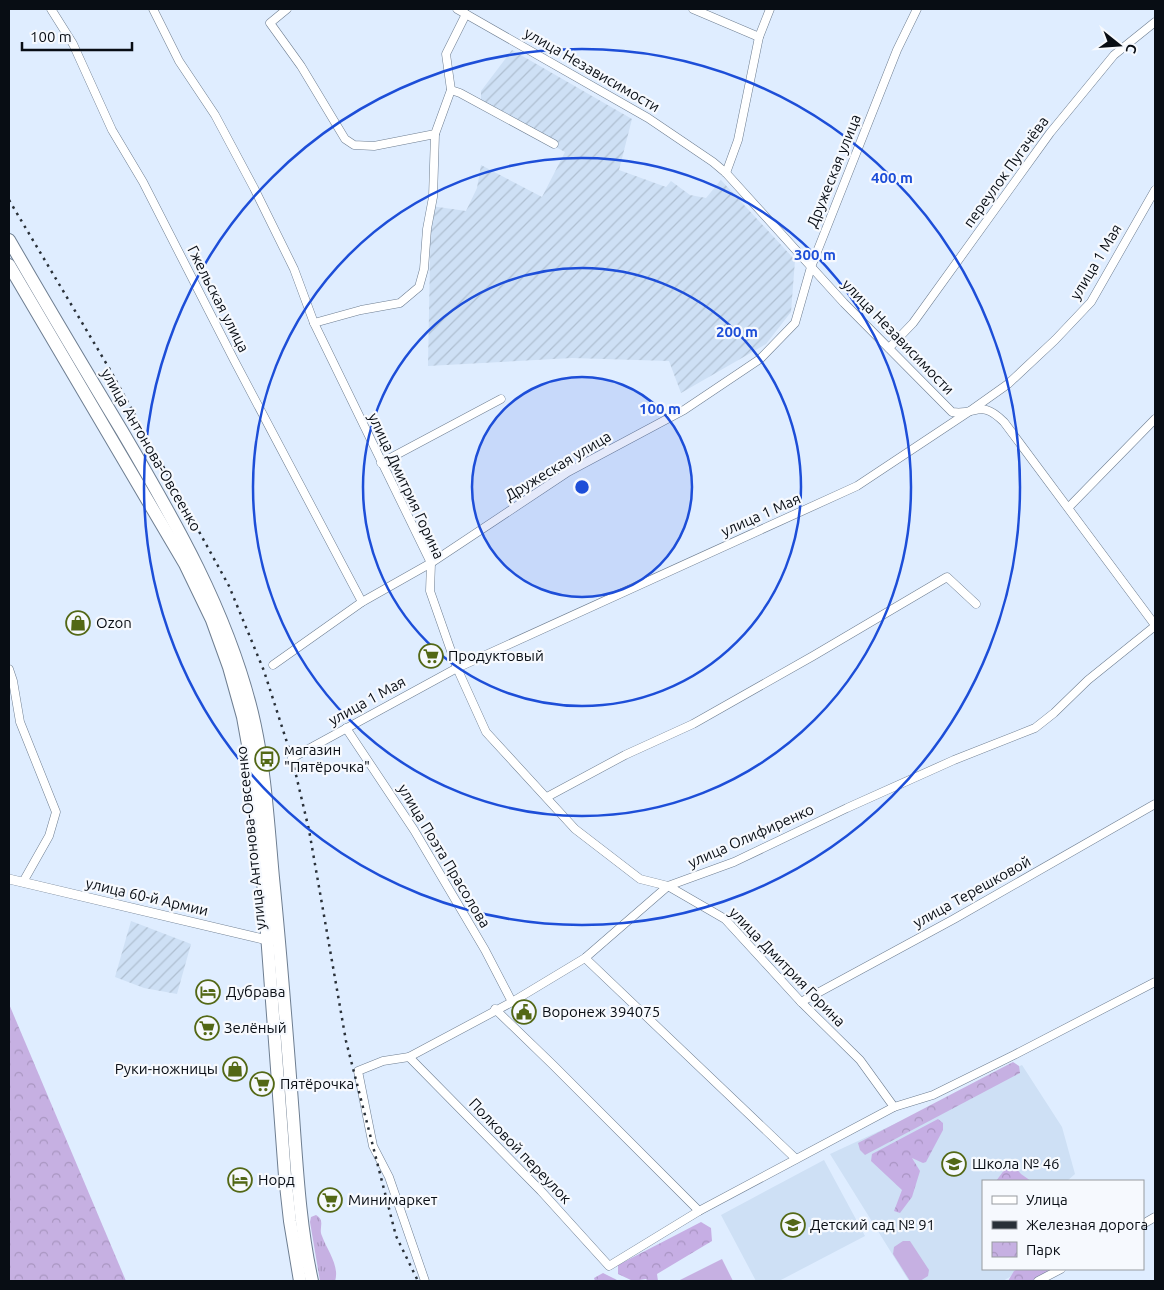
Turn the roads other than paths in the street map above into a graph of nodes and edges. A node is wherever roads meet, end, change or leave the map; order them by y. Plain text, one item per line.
1 (52, 9) edge
2 (153, 9) edge
3 (287, 9) edge
4 (457, 9) edge
5 (693, 9) edge
6 (770, 9) edge
7 (917, 9) edge
8 (466, 14) junction
9 (1155, 22) edge
10 (759, 37) junction
11 (451, 90) junction
12 (435, 134) junction
13 (554, 144) dead end
14 (726, 173) junction
15 (1155, 190) edge
16 (9, 240) edge
17 (9, 265) edge
18 (811, 267) junction
19 (314, 323) junction
20 (889, 348) junction
21 (501, 399) dead end
22 (970, 411) junction
23 (1155, 419) edge
24 (381, 463) junction
25 (1069, 507) junction
26 (431, 563) junction
27 (362, 602) junction
28 (976, 604) dead end
29 (1155, 626) edge
30 (273, 665) dead end
31 (457, 668) junction
32 (9, 669) edge
33 (242, 694) junction
34 (346, 728) junction
35 (292, 758) dead end
36 (547, 797) junction
37 (1155, 804) edge
38 (9, 879) edge
39 (23, 882) junction
40 (668, 886) junction
41 (273, 942) junction
42 (585, 958) junction
43 (1155, 982) edge
44 (512, 1002) junction
45 (801, 1002) junction
46 (495, 1009) junction
47 (408, 1057) junction
48 (894, 1107) junction
49 (796, 1159) junction
50 (699, 1211) junction
51 (1155, 1217) edge
52 (1144, 1223) edge
53 (1059, 1270) edge
54 (300, 1281) edge
55 (312, 1281) edge
56 (425, 1281) edge
57 (1038, 1281) edge

1 - 27 street, Гжельская улица
2 - 19 street, улица Дмитрия Горина
3 - 12 street
4 - 8 street, улица Независимости
5 - 10 street
6 - 10 street
7 - 18 street, Дружеская улица
8 - 11 street
8 - 14 street, улица Независимости
9 - 20 street, переулок Пугачёва
10 - 14 street
11 - 12 street
11 - 13 street
12 - 19 street
14 - 18 street, улица Независимости
15 - 22 street, улица 1 Мая
16 - 33 highway, улица Антонова-Овсеенко
17 - 33 highway, улица Антонова-Овсеенко
18 - 20 street, улица Независимости
18 - 26 street, Дружеская улица
19 - 24 street, улица Дмитрия Горина
20 - 22 street, улица Независимости
21 - 24 street
22 - 25 street, улица Независимости
22 - 31 street, улица 1 Мая
23 - 25 street
24 - 26 street, улица Дмитрия Горина
25 - 29 street, улица Независимости
26 - 27 street, Дружеская улица
26 - 31 street, улица Дмитрия Горина
27 - 30 street, Дружеская улица
28 - 36 street
29 - 40 street, улица Олифиренко
31 - 34 street, улица 1 Мая
31 - 36 street, улица Дмитрия Горина
32 - 39 street
33 - 41 highway, улица Антонова-Овсеенко
34 - 35 street, улица 1 Мая
34 - 44 street, улица Поэта Прасолова
36 - 40 street, улица Дмитрия Горина
37 - 45 street, улица Терешковой
38 - 39 street, улица 60-й Армии
39 - 41 street, улица 60-й Армии
40 - 42 street, улица Олифиренко
40 - 45 street, улица Дмитрия Горина
41 - 54 highway, улица Антонова-Овсеенко
41 - 55 highway, улица Антонова-Овсеенко
42 - 44 street, улица Олифиренко
42 - 49 street
43 - 48 street
44 - 46 street, улица Олифиренко
45 - 48 street, улица Дмитрия Горина
46 - 47 street, улица Олифиренко
46 - 50 street
47 - 50 street, Полковой переулок
47 - 56 street, улица Олифиренко
48 - 49 street
49 - 50 street
51 - 52 street
53 - 57 street

